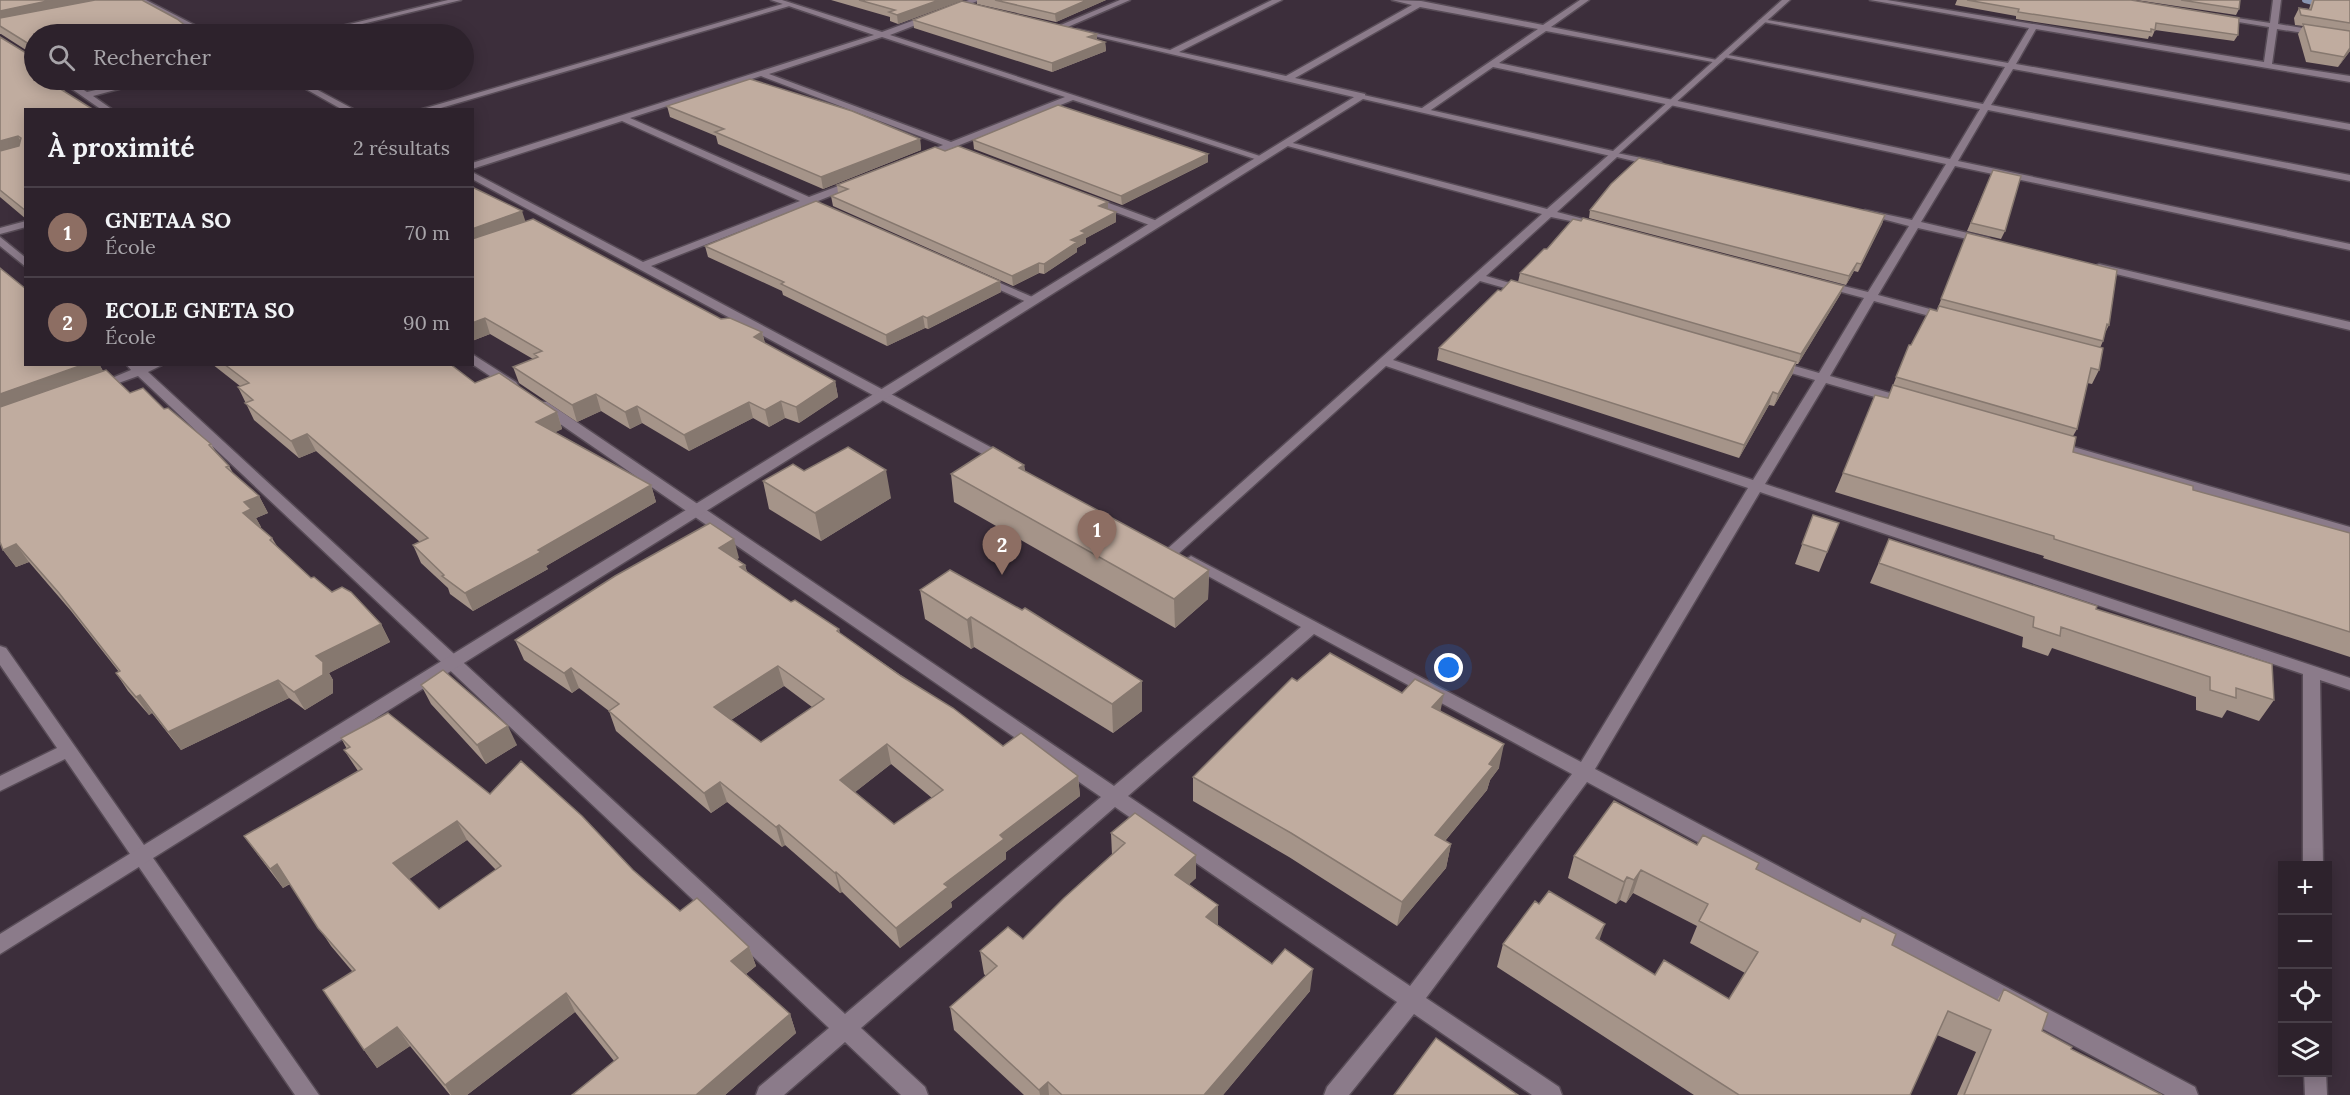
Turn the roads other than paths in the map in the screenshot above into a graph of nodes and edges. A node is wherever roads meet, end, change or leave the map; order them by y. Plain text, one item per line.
1 (140, 0) edge
2 (457, 0) edge
3 (775, 0) edge
4 (976, 0) edge
5 (1126, 0) edge
6 (1278, 0) edge
7 (1396, 0) edge
8 (1585, 0) edge
9 (1786, 0) edge
10 (1874, 0) edge
11 (1929, 0) edge
12 (2277, 0) edge
13 (1423, 2) edge
14 (789, 5) junction
15 (963, 5) junction
16 (1922, 8) junction
17 (985, 10) edge
18 (2207, 15) edge
19 (1762, 21) junction
20 (188, 24) edge
21 (355, 24) edge
22 (1049, 24) edge
23 (2274, 26) junction
24 (1059, 27) junction
25 (2034, 27) junction
26 (1544, 28) junction
27 (882, 35) junction
28 (2350, 38) edge
29 (1172, 52) junction
30 (1720, 59) junction
31 (1492, 64) junction
32 (2010, 66) junction
33 (2268, 66) junction
34 (762, 74) junction
35 (1287, 79) junction
36 (2350, 79) edge
37 (78, 90) edge
38 (107, 90) edge
39 (313, 90) edge
40 (86, 95) junction
41 (1362, 96) junction
42 (1073, 97) junction
43 (1671, 103) junction
44 (1985, 107) junction
45 (106, 108) edge
46 (347, 108) edge
47 (430, 108) edge
48 (1425, 110) junction
49 (622, 118) junction
50 (2350, 127) edge
51 (1284, 144) junction
52 (950, 145) junction
53 (961, 149) edge
54 (1615, 154) junction
55 (1261, 158) junction
56 (907, 162) edge
57 (1952, 163) junction
58 (474, 165) edge
59 (1672, 168) edge
60 (474, 176) edge
61 (2350, 178) edge
62 (863, 180) edge
63 (1080, 195) edge
64 (808, 201) junction
65 (819, 206) edge
66 (1857, 211) edge
67 (1549, 213) junction
68 (1156, 224) junction
69 (1915, 224) junction
70 (24, 225) edge
71 (1607, 228) edge
72 (0, 231) edge
73 (0, 240) edge
74 (1995, 243) edge
75 (2350, 247) edge
76 (24, 262) edge
77 (2087, 264) edge
78 (642, 266) junction
79 (969, 273) edge
80 (1478, 277) junction
81 (1814, 282) edge
82 (1535, 294) edge
83 (1871, 297) junction
84 (1033, 301) junction
85 (1961, 320) edge
86 (2350, 326) edge
87 (474, 359) edge
88 (1384, 361) junction
89 (1765, 361) edge
90 (135, 368) edge
91 (1822, 378) junction
92 (86, 390) edge
93 (882, 395) junction
94 (1914, 404) edge
95 (2040, 441) edge
96 (1017, 468) edge
97 (1757, 486) junction
98 (696, 511) junction
99 (2350, 532) edge
100 (1313, 626) junction
101 (0, 652) edge
102 (452, 663) junction
103 (2311, 670) junction
104 (2350, 684) edge
105 (68, 750) junction
106 (1584, 772) junction
107 (0, 784) edge
108 (1114, 796) junction
109 (142, 856) junction
110 (2313, 861) edge
111 (0, 945) edge
112 (1412, 1000) junction
113 (845, 1028) junction
114 (2315, 1077) edge
115 (308, 1095) edge
116 (767, 1095) edge
117 (917, 1095) edge
118 (1335, 1095) edge
119 (1551, 1095) edge
120 (2187, 1095) edge
121 (2316, 1095) edge

1 - 20 street
2 - 21 street
3 - 14 street
4 - 15 street
5 - 24 street
6 - 29 street
7 - 13 street
8 - 26 street
9 - 19 street
10 - 16 street
11 - 16 street
12 - 23 street
13 - 26 street
13 - 35 street
14 - 27 street
14 - 47 street
15 - 17 street
15 - 27 street
16 - 25 street
18 - 23 street
19 - 30 street
19 - 32 street
22 - 24 street
23 - 28 street
23 - 33 street
24 - 29 street
25 - 32 street
25 - 33 street
26 - 30 street
26 - 31 street
27 - 34 street
27 - 42 street
29 - 35 street
30 - 43 street
30 - 44 street
31 - 43 street
31 - 48 street
32 - 44 street
32 - 50 street
33 - 36 street
34 - 49 street
34 - 52 street
35 - 41 street
37 - 40 street
38 - 40 street
39 - 46 street
40 - 45 street
41 - 48 street
41 - 51 street
42 - 52 street
42 - 55 street
43 - 54 street
43 - 57 street
44 - 57 street
44 - 61 street
48 - 54 street
49 - 58 street
49 - 64 street
51 - 55 street
51 - 67 street
52 - 53 street
52 - 56 street
54 - 59 street
54 - 67 street
55 - 68 street
57 - 69 street
57 - 75 street
60 - 78 street
62 - 64 street
63 - 68 street
64 - 65 street
64 - 78 street
66 - 69 street
67 - 71 street
67 - 80 street
68 - 84 street
69 - 74 street
69 - 83 street
70 - 72 street
73 - 76 street
77 - 86 street
78 - 93 street
79 - 84 street
80 - 82 street
80 - 88 street
81 - 83 street
83 - 85 street
83 - 91 street
84 - 93 street
87 - 98 street
88 - 97 street
88 - 100 street
89 - 91 street
90 - 92 street
90 - 102 street
91 - 94 street
91 - 97 street
93 - 96 street
93 - 98 street
95 - 99 street
97 - 103 street
97 - 106 street
98 - 102 street
98 - 108 street
100 - 106 street
100 - 108 street
101 - 105 street
102 - 109 street
102 - 113 street
103 - 104 street
103 - 110 street
105 - 107 street
105 - 109 street
106 - 112 street
106 - 120 street
108 - 112 street
108 - 113 street
109 - 111 street
109 - 115 street
112 - 118 street
112 - 119 street
113 - 116 street
113 - 117 street
114 - 121 street

